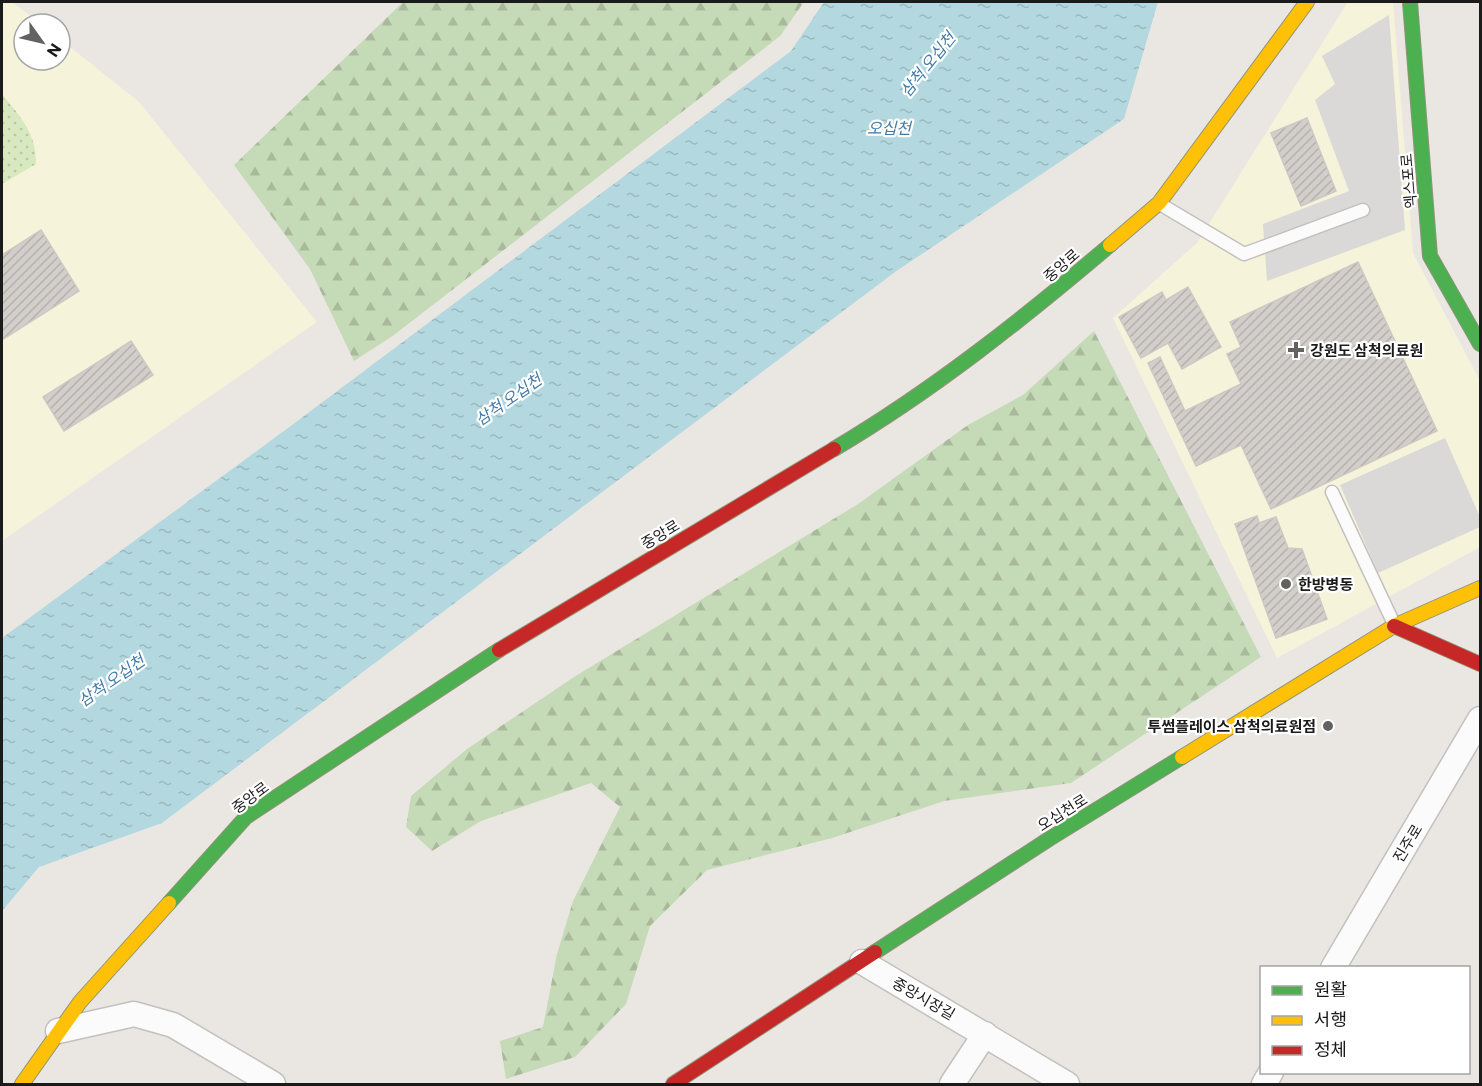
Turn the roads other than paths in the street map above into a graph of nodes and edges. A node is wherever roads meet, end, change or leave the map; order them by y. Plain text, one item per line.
1 (1307, 2) edge
2 (1410, 2) edge
3 (1159, 203) junction
4 (1363, 210) dead end
5 (1480, 344) edge
6 (1332, 492) dead end
7 (1480, 588) edge
8 (1394, 626) junction
9 (1480, 664) edge
10 (1480, 719) edge
11 (862, 962) junction
12 (1334, 966) edge
13 (58, 1031) junction
14 (985, 1034) junction
15 (22, 1084) edge
16 (273, 1084) edge
17 (673, 1084) edge
18 (952, 1084) edge
19 (1067, 1084) edge

1 - 3 street, 중앙로
2 - 5 street, 엑스포로
3 - 4 lane
3 - 13 street, 중앙로
6 - 8 lane
7 - 8 street, 오십천로
8 - 9 street
8 - 11 street, 오십천로
10 - 12 street, 진주로
11 - 14 street, 중앙시장길
11 - 17 street, 오십천로
13 - 15 street, 중앙로
13 - 16 street
14 - 18 street
14 - 19 street, 중앙시장길

